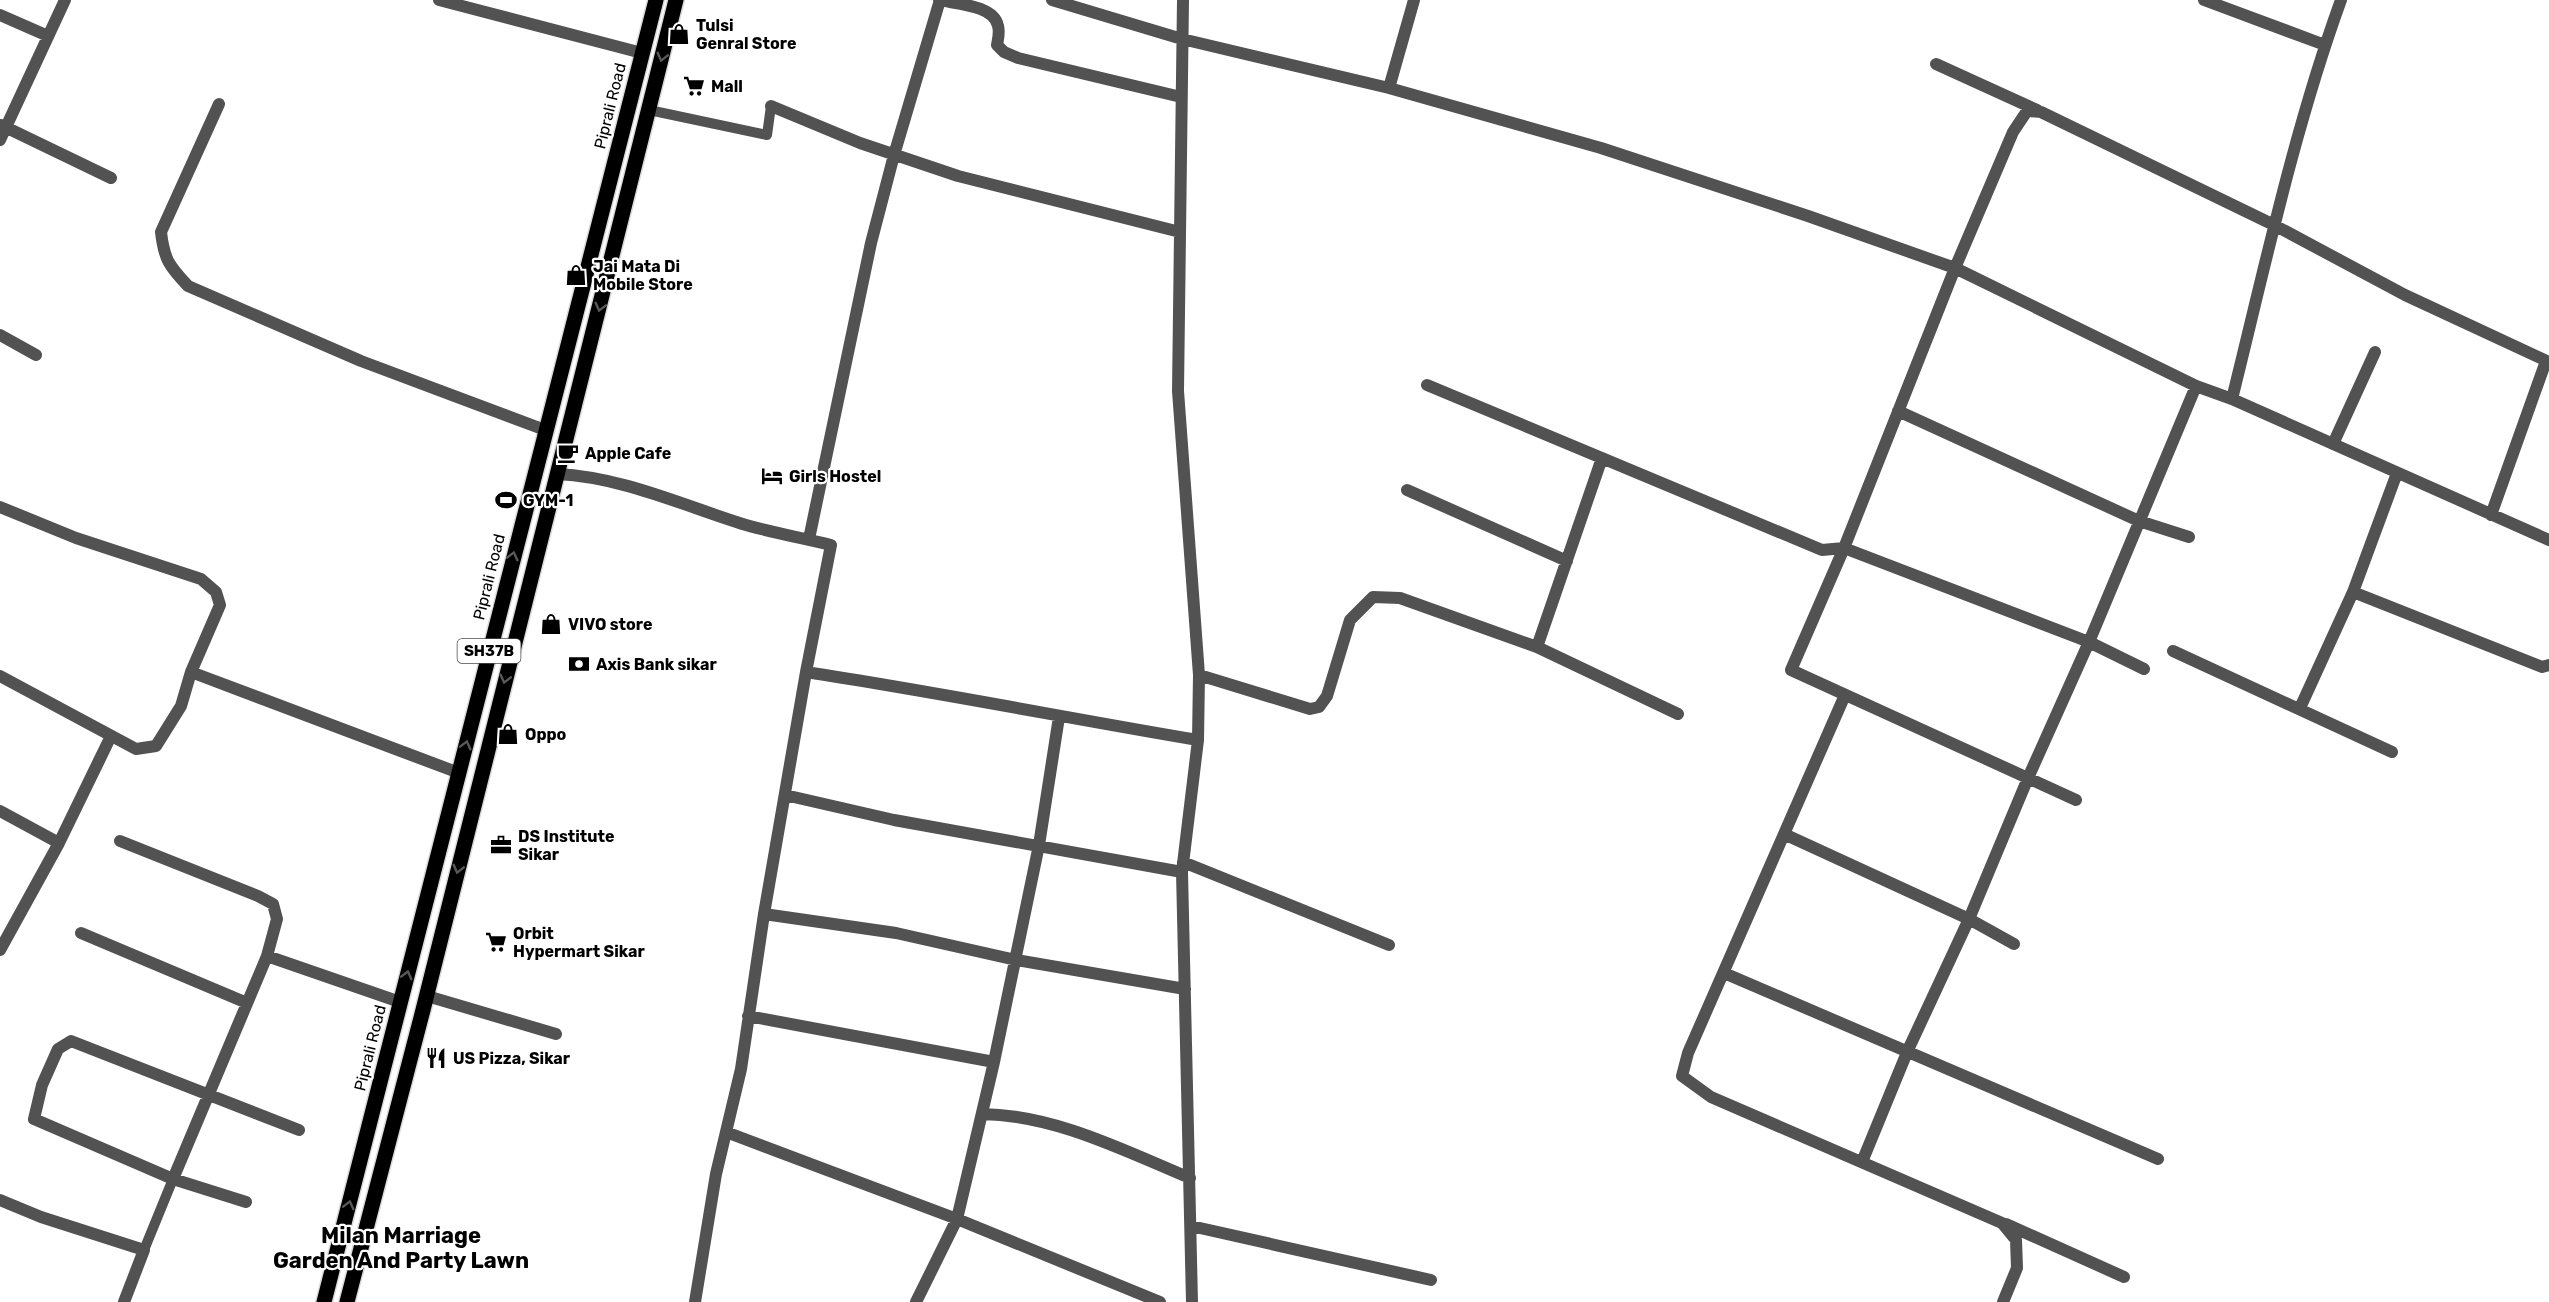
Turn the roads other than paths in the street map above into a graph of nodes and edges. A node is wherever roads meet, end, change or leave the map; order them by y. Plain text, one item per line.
1 (65, 0) edge
2 (439, 0) edge
3 (656, 0) edge
4 (676, 0) edge
5 (940, 0) edge
6 (1052, 0) edge
7 (1183, 0) edge
8 (1414, 0) edge
9 (2204, 0) edge
10 (2341, 0) edge
11 (0, 15) edge
12 (48, 36) junction
13 (1182, 39) junction
14 (2325, 45) junction
15 (642, 53) junction
16 (1936, 64) dead end
17 (1389, 88) junction
18 (1181, 97) junction
19 (219, 104) dead end
20 (771, 106) joint
21 (649, 110) junction
22 (2041, 112) junction
23 (3, 126) edge
24 (0, 140) edge
25 (894, 155) junction
26 (111, 178) dead end
27 (2274, 225) junction
28 (1180, 232) junction
29 (1955, 268) junction
30 (0, 335) edge
31 (2375, 352) dead end
32 (36, 355) dead end
33 (2547, 361) edge
34 (1427, 385) dead end
35 (2196, 386) junction
36 (2232, 399) junction
37 (1898, 411) junction
38 (545, 430) junction
39 (2333, 444) junction
40 (1602, 458) junction
41 (2397, 473) junction
42 (557, 474) junction
43 (1407, 490) dead end
44 (0, 507) edge
45 (2491, 515) junction
46 (2139, 521) junction
47 (2189, 537) dead end
48 (809, 539) junction
49 (2549, 540) edge
50 (1844, 548) junction
51 (1567, 561) junction
52 (2354, 592) junction
53 (2088, 642) junction
54 (1537, 647) junction
55 (2173, 651) dead end
56 (2549, 665) edge
57 (2144, 669) dead end
58 (191, 672) junction
59 (806, 672) junction
60 (1199, 675) junction
61 (0, 676) edge
62 (1845, 695) junction
63 (2300, 708) junction
64 (1678, 714) dead end
65 (1059, 717) junction
66 (111, 736) junction
67 (1198, 740) junction
68 (2392, 752) dead end
69 (459, 773) junction
70 (2028, 778) junction
71 (785, 795) junction
72 (2076, 800) dead end
73 (0, 811) edge
74 (1784, 834) junction
75 (120, 841) dead end
76 (59, 843) junction
77 (1039, 845) junction
78 (1183, 867) junction
79 (764, 914) junction
80 (1969, 919) junction
81 (81, 933) dead end
82 (1, 944) edge
83 (2014, 944) dead end
84 (1389, 945) dead end
85 (267, 956) junction
86 (1016, 960) junction
87 (1724, 973) junction
88 (1185, 989) junction
89 (427, 996) junction
90 (400, 1002) junction
91 (247, 1003) junction
92 (748, 1016) junction
93 (556, 1034) dead end
94 (1908, 1050) junction
95 (994, 1062) junction
96 (208, 1093) junction
97 (982, 1114) junction
98 (299, 1130) dead end
99 (726, 1132) junction
100 (2158, 1159) dead end
101 (1862, 1162) junction
102 (1190, 1178) junction
103 (173, 1179) junction
104 (0, 1200) edge
105 (246, 1202) dead end
106 (957, 1219) junction
107 (2002, 1223) junction
108 (1191, 1226) junction
109 (144, 1250) junction
110 (2124, 1277) dead end
111 (1431, 1280) dead end
112 (124, 1302) edge
113 (324, 1302) edge
114 (347, 1302) edge
115 (695, 1302) edge
116 (916, 1302) edge
117 (1160, 1302) edge
118 (1192, 1302) edge
119 (2002, 1302) edge

1 - 12 street
2 - 15 street
3 - 15 main road, Piprali Road / SH37B
4 -> 21 main road
5 - 18 street
5 - 25 street
6 - 13 street
7 - 13 street
8 - 17 street
9 - 14 street
10 - 14 street
11 - 12 street
12 - 23 street
13 - 17 street
13 - 18 street
14 - 27 street
15 - 38 main road, Piprali Road / SH37B
16 - 22 street
17 - 29 street
18 - 28 street
19 - 38 street
20 - 21 lane
20 - 25 street
21 -> 42 main road
22 - 27 street
22 - 29 street
23 - 24 street
23 - 26 street
25 - 28 street
25 - 48 street
27 - 33 street
27 - 36 street
28 - 60 street
29 - 35 street
29 - 37 street
30 - 32 street
31 - 39 street
33 - 45 street
34 - 40 street
35 - 36 street
35 - 46 street
36 - 39 street
37 - 46 street
37 - 50 street
69 -> 38 main road, Piprali Road / SH37B
39 - 41 street
40 - 50 street
40 - 51 street
41 - 45 street
41 - 52 street
42 - 48 street
42 -> 89 main road
43 - 51 street
44 - 58 street
45 - 49 street
46 - 47 street
46 - 53 street
48 - 59 street
50 - 53 street
50 - 62 street
51 - 54 street
52 - 56 street
52 - 63 street
53 - 57 street
53 - 70 street
54 - 60 street
54 - 64 street
55 - 63 street
58 - 66 street
58 - 69 street
59 - 65 street
59 - 71 street
60 - 67 street
61 - 66 street
62 - 70 street
62 - 74 street
63 - 68 street
65 - 67 street
65 - 77 street
66 - 76 street
67 - 78 street
90 -> 69 main road, Piprali Road / SH37B
70 - 72 street
70 - 80 street
71 - 77 street
71 - 79 street
73 - 76 street
74 - 80 street
74 - 87 street
75 - 85 street
76 - 82 street
77 - 78 street
77 - 86 street
78 - 84 street
78 - 88 street
79 - 86 street
79 - 92 street
80 - 83 street
80 - 94 street
81 - 91 street
85 - 90 street
85 - 91 street
86 - 88 street
86 - 95 street
87 - 94 street
87 - 101 street
88 - 102 street
89 - 93 street
89 - 114 main road
113 -> 90 main road, Piprali Road / SH37B
91 - 96 street
92 - 95 street
92 - 99 street
94 - 100 street
94 - 101 street
95 - 97 street
96 - 98 street
96 - 103 street
96 - 103 street
97 - 102 street
97 - 106 street
99 - 106 street
99 - 115 street
101 - 107 street
102 - 108 street
103 - 105 street
103 - 109 lane
104 - 109 street
106 - 116 street
106 - 117 street
107 - 110 street
107 - 119 street
108 - 111 street
108 - 118 street
109 - 112 street

